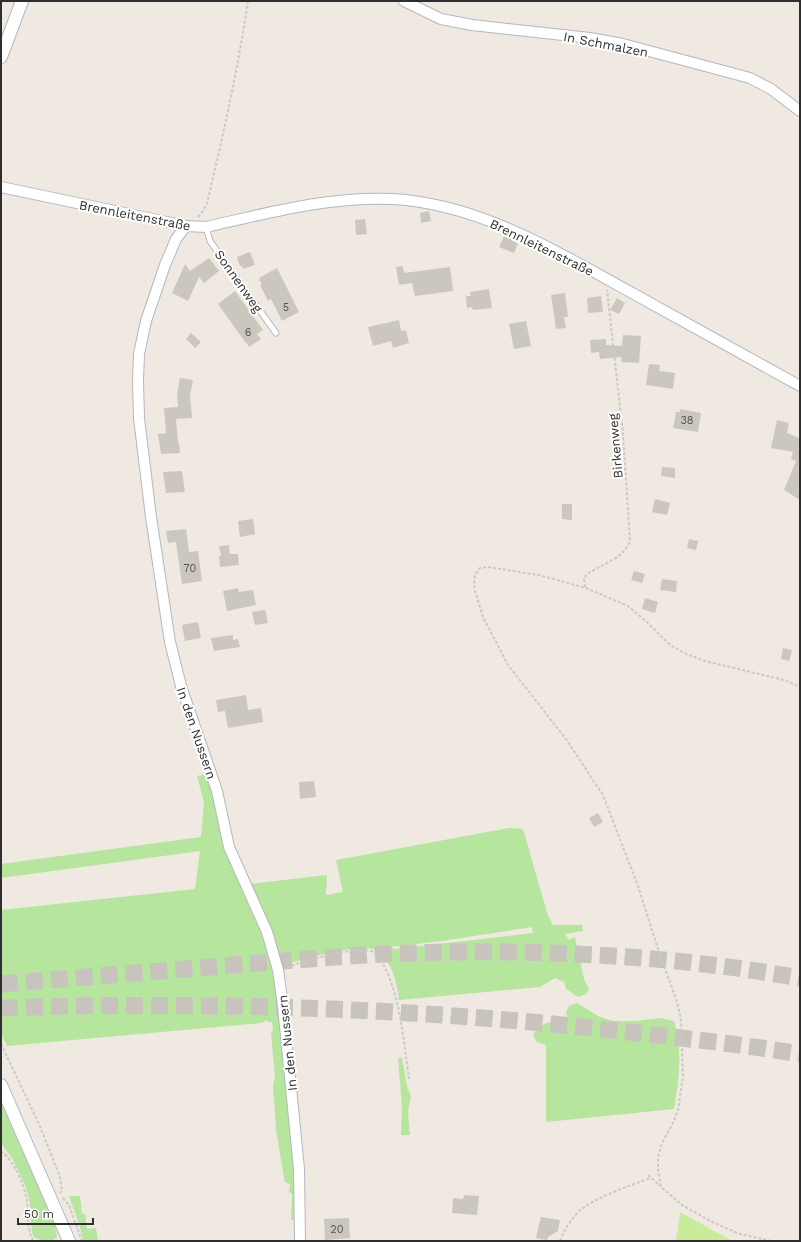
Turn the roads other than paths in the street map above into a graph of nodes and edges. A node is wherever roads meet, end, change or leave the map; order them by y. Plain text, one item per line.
1 (22, 1) edge
2 (404, 1) edge
3 (1, 57) edge
4 (800, 111) edge
5 (1, 187) edge
6 (186, 226) junction
7 (206, 227) junction
8 (276, 333) dead end
9 (800, 386) edge
10 (1, 1085) edge
11 (69, 1241) edge
12 (300, 1241) edge

1 - 3 street
2 - 4 street, In Schmalzen
5 - 6 street, Brennleitenstraße
6 - 7 street, Brennleitenstraße
6 - 12 street, In den Nussern
7 - 8 lane, Sonnenweg
7 - 9 street, Brennleitenstraße
10 - 11 street

